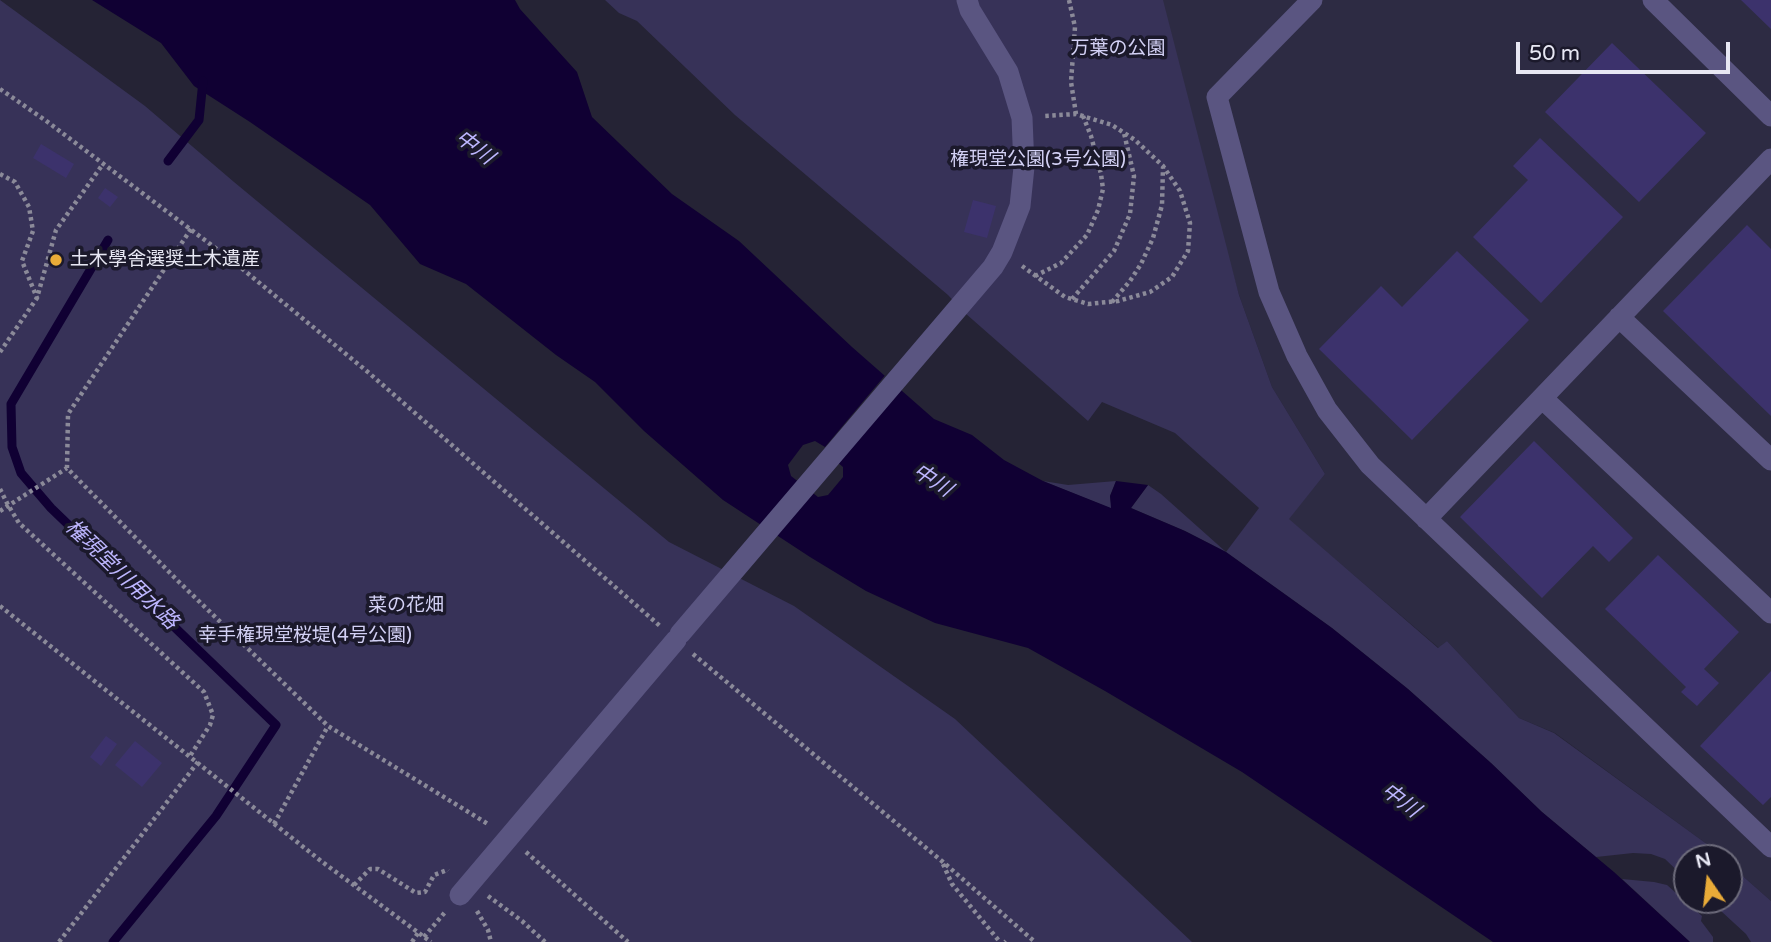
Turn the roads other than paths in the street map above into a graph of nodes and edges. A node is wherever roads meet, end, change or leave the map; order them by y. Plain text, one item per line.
1 (967, 0) edge
2 (1312, 0) edge
3 (1653, 0) edge
4 (1771, 116) edge
5 (1771, 159) edge
6 (1619, 317) junction
7 (1542, 398) junction
8 (1771, 460) edge
9 (1426, 519) junction
10 (1771, 613) edge
11 (1771, 847) edge
12 (462, 893) road end

1 - 12 street
2 - 9 street
3 - 4 street
5 - 6 street
6 - 7 street
6 - 8 street
7 - 9 street
7 - 10 street
9 - 11 street

